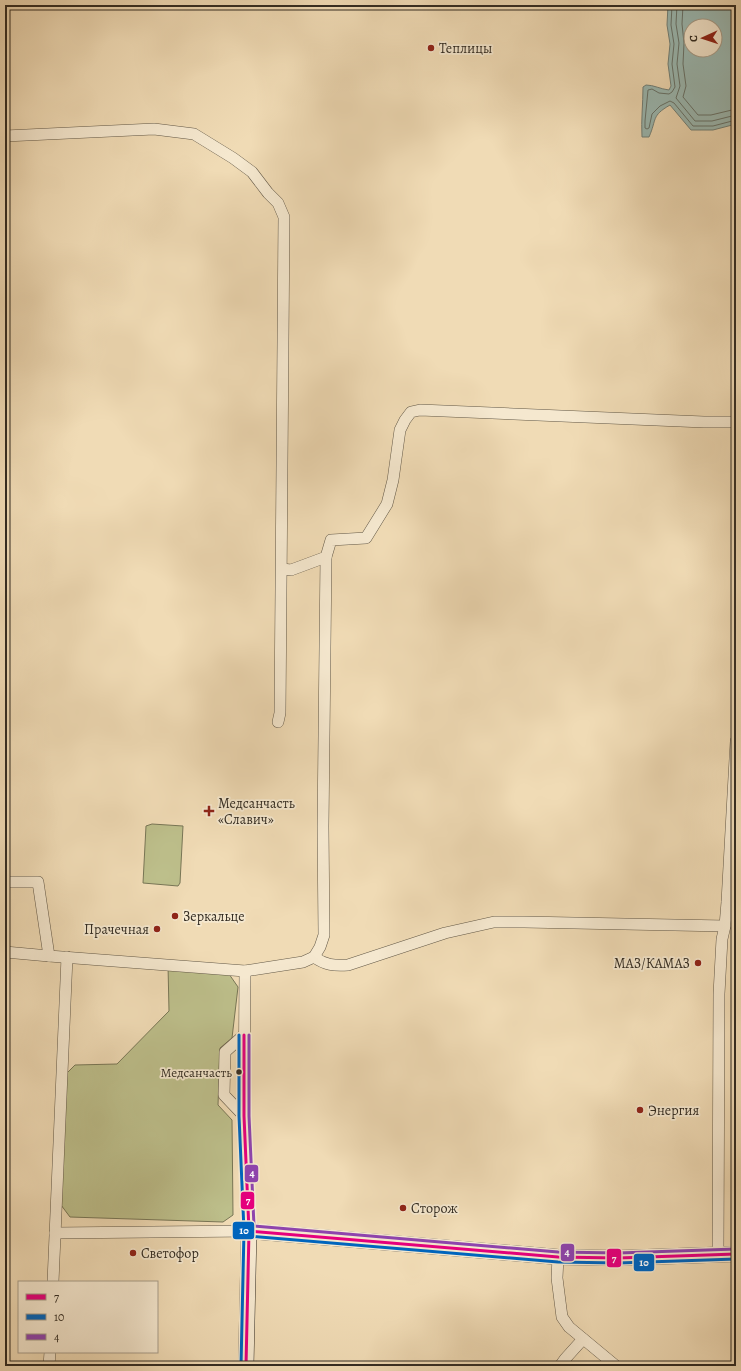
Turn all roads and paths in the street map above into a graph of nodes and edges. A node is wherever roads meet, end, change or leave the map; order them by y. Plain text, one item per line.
1 (5, 136) edge
2 (736, 422) edge
3 (326, 556) junction
4 (282, 569) junction
5 (278, 722) dead end
6 (736, 741) edge
7 (5, 882) edge
8 (725, 926) junction
9 (5, 952) edge
10 (49, 956) junction
11 (314, 957) junction
12 (67, 958) junction
13 (245, 971) junction
14 (244, 1035) junction
15 (244, 1116) junction
16 (249, 1231) junction
17 (55, 1232) junction
18 (736, 1254) edge
19 (718, 1255) junction
20 (558, 1257) junction
21 (53, 1281) edge
22 (583, 1339) junction
23 (50, 1353) edge
24 (49, 1366) edge
25 (246, 1366) edge
26 (560, 1366) edge
27 (616, 1366) edge

1 - 4 street
2 - 3 street
3 - 4 street
3 - 11 street
4 - 5 street
6 - 8 street
7 - 10 street
8 - 11 street
8 - 19 street
9 - 10 street
10 - 12 street
11 - 13 street
12 - 13 street
12 - 17 street
13 - 14 street
14 - 15 street
14 - 15 street
15 - 16 street
16 - 17 street
16 - 20 main road
16 - 25 main road
17 - 21 street
18 - 19 main road
19 - 20 main road
20 - 22 street
22 - 26 street
22 - 27 street
23 - 24 street

